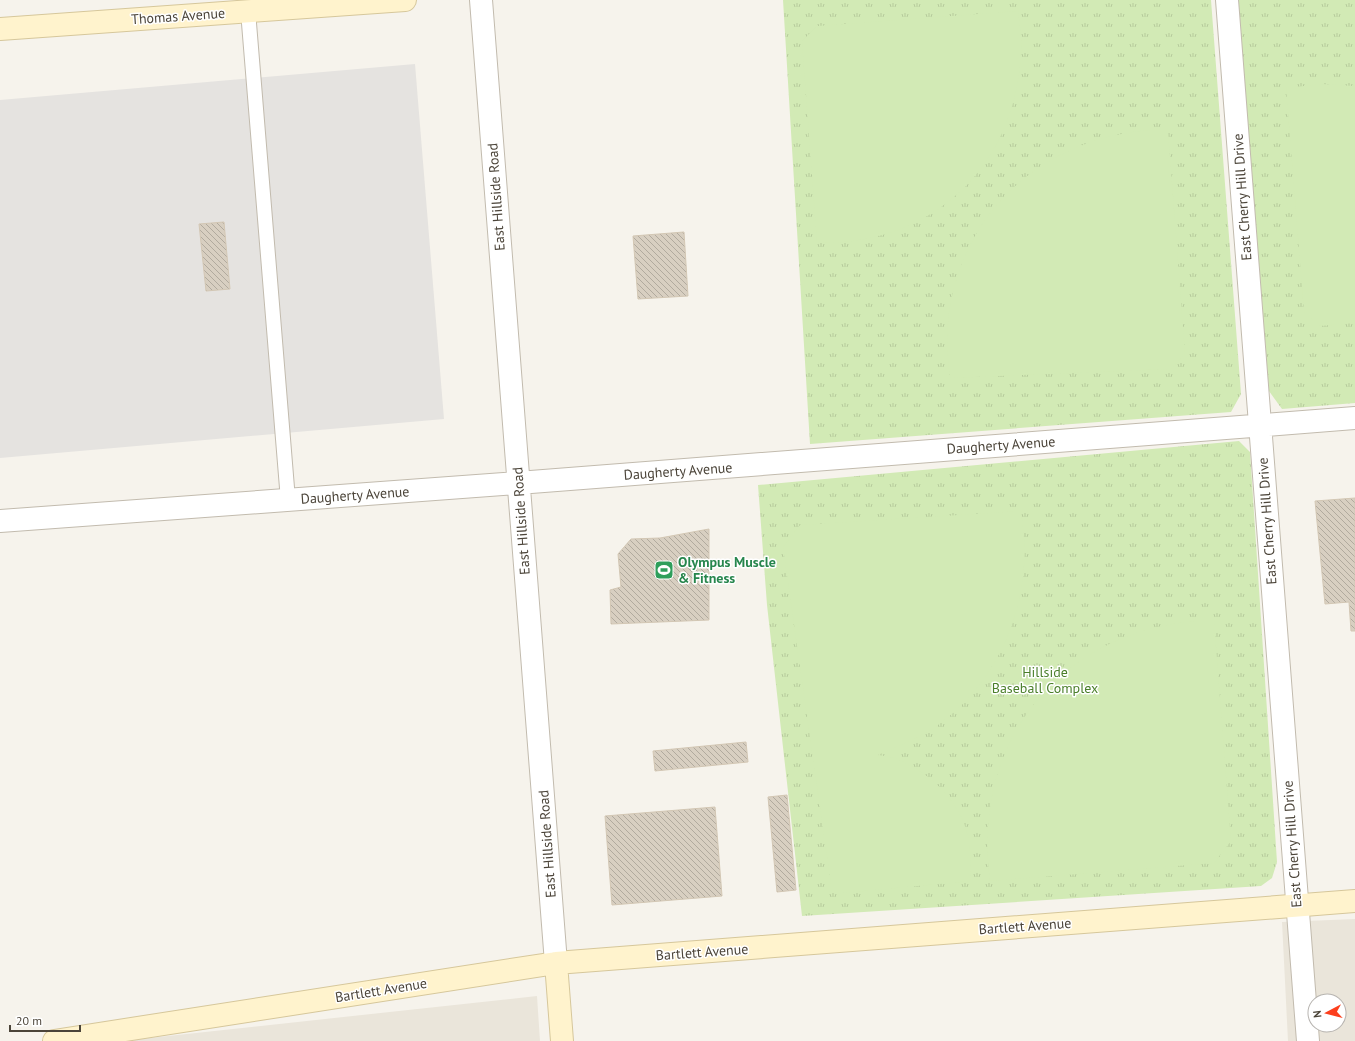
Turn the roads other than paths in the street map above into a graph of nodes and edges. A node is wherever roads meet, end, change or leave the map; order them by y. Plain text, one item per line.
1 (405, 0) edge
2 (481, 0) edge
3 (1227, 0) edge
4 (248, 11) junction
5 (0, 29) edge
6 (1355, 418) edge
7 (1260, 425) junction
8 (518, 483) junction
9 (288, 500) junction
10 (0, 521) edge
11 (1355, 900) edge
12 (1297, 905) junction
13 (556, 963) junction
14 (54, 1041) edge
15 (562, 1041) edge
16 (1308, 1041) edge

1 - 4 main road, Thomas Avenue
2 - 8 street, East Hillside Road
3 - 7 street, East Cherry Hill Drive
4 - 5 main road, Thomas Avenue
4 - 9 lane
6 - 7 street, Daugherty Avenue
7 - 8 street, Daugherty Avenue
7 - 12 street, East Cherry Hill Drive
8 - 9 street, Daugherty Avenue
8 - 13 street, East Hillside Road
9 - 10 street, Daugherty Avenue
11 - 12 main road, Bartlett Avenue
12 - 13 main road, Bartlett Avenue
12 - 16 street, East Cherry Hill Drive
13 - 14 main road, Bartlett Avenue
13 - 15 main road, East Hillside Road

